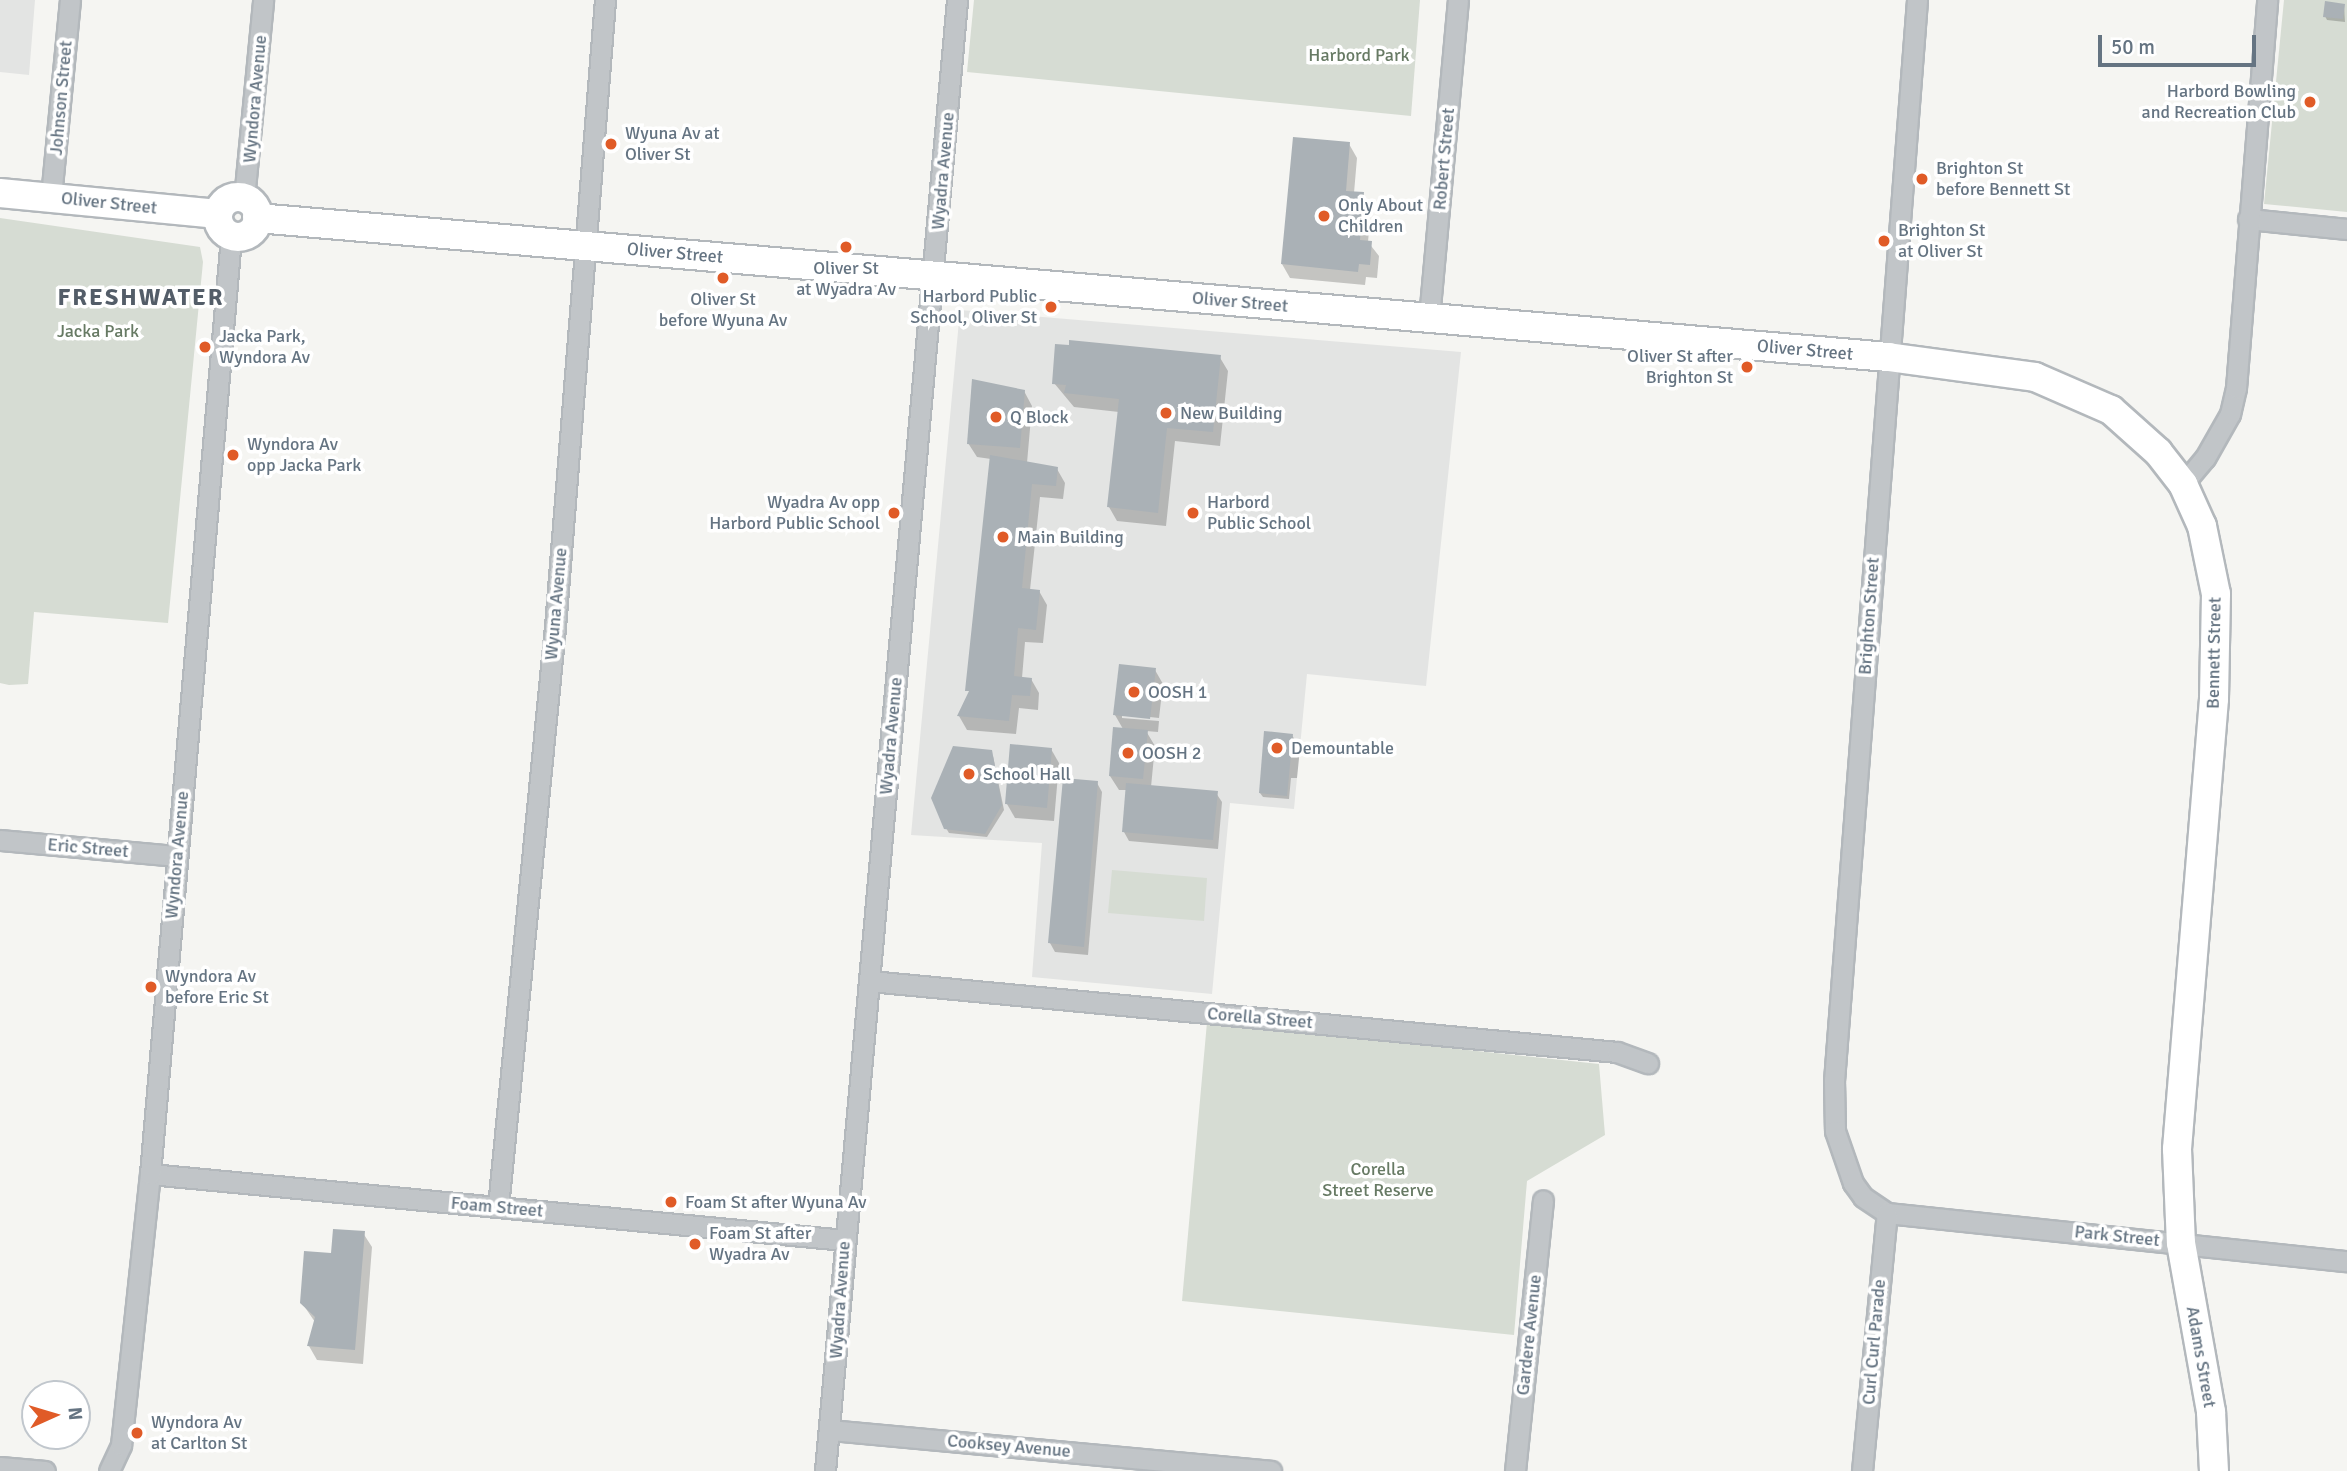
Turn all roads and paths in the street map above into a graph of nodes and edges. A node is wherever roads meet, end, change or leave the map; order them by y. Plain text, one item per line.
1 (70, 0) edge
2 (263, 0) edge
3 (605, 0) edge
4 (957, 0) edge
5 (1458, 0) edge
6 (1917, 0) edge
7 (2267, 0) edge
8 (0, 193) edge
9 (51, 197) junction
10 (251, 209) junction
11 (2248, 219) junction
12 (225, 225) junction
13 (2347, 229) edge
14 (586, 246) junction
15 (934, 274) junction
16 (1429, 318) junction
17 (1888, 357) junction
18 (2183, 484) junction
19 (0, 840) edge
20 (176, 856) junction
21 (870, 981) junction
22 (1648, 1063) dead end
23 (150, 1174) junction
24 (1543, 1200) dead end
25 (498, 1207) junction
26 (1887, 1213) junction
27 (844, 1240) junction
28 (2181, 1243) junction
29 (2347, 1261) edge
30 (830, 1430) junction
31 (0, 1467) edge
32 (109, 1467) edge
33 (45, 1471) edge
34 (92, 1471) edge
35 (825, 1471) edge
36 (1271, 1471) edge
37 (1515, 1471) edge
38 (1862, 1471) edge
39 (2214, 1471) edge

1 - 9 street, Johnson Street
2 - 10 street, Wyndora Avenue
3 - 14 street, Wyuna Avenue
4 - 15 street, Wyadra Avenue
5 - 16 street, Robert Street
6 - 17 street, Brighton Street
7 - 11 street
8 - 9 main road, Oliver Street
9 - 12 main road, Oliver Street
10 - 12 main road
10 - 14 main road, Oliver Street
11 - 13 street
11 - 18 street
12 - 20 street, Wyndora Avenue
14 - 15 main road, Oliver Street
14 - 25 street, Wyuna Avenue
15 - 16 main road, Oliver Street
15 - 21 street, Wyadra Avenue
16 - 17 main road, Oliver Street
17 - 18 main road, Oliver Street
17 - 26 street, Brighton Street
18 - 28 main road, Bennett Street
19 - 20 street, Eric Street
20 - 23 street, Wyndora Avenue
21 - 22 street, Corella Street
21 - 27 street, Wyadra Avenue
23 - 25 street, Foam Street
23 - 32 street, Wyndora Avenue
24 - 37 street, Gardere Avenue
25 - 27 street, Foam Street
26 - 28 street, Park Street
26 - 38 street, Curl Curl Parade
27 - 30 street, Wyadra Avenue
28 - 29 street, Park Street
28 - 39 main road, Adams Street
30 - 35 street, Wyadra Avenue
30 - 36 street, Cooksey Avenue
31 - 33 street
32 - 34 street

